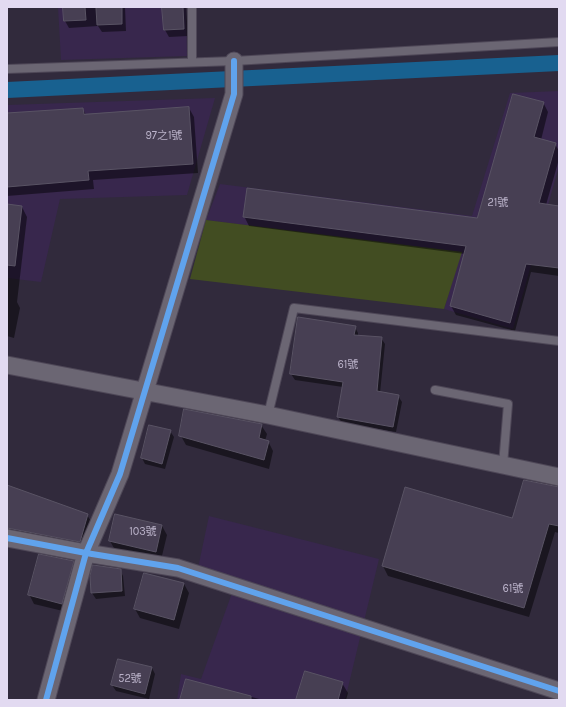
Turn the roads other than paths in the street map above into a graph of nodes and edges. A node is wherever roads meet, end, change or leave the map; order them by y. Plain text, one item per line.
1 (192, 7) edge
2 (559, 42) edge
3 (192, 62) junction
4 (234, 67) junction
5 (7, 69) edge
6 (559, 341) edge
7 (7, 365) edge
8 (435, 390) dead end
9 (146, 391) junction
10 (268, 415) junction
11 (503, 465) junction
12 (559, 477) edge
13 (7, 538) edge
14 (86, 553) junction
15 (559, 691) edge
16 (46, 700) edge

1 - 3 lane
2 - 4 lane
3 - 4 lane
3 - 5 lane
4 - 9 street
6 - 10 lane
7 - 9 street
8 - 11 lane
9 - 10 street
9 - 14 street
10 - 11 street
11 - 12 street
13 - 14 street
14 - 15 street
14 - 16 street

